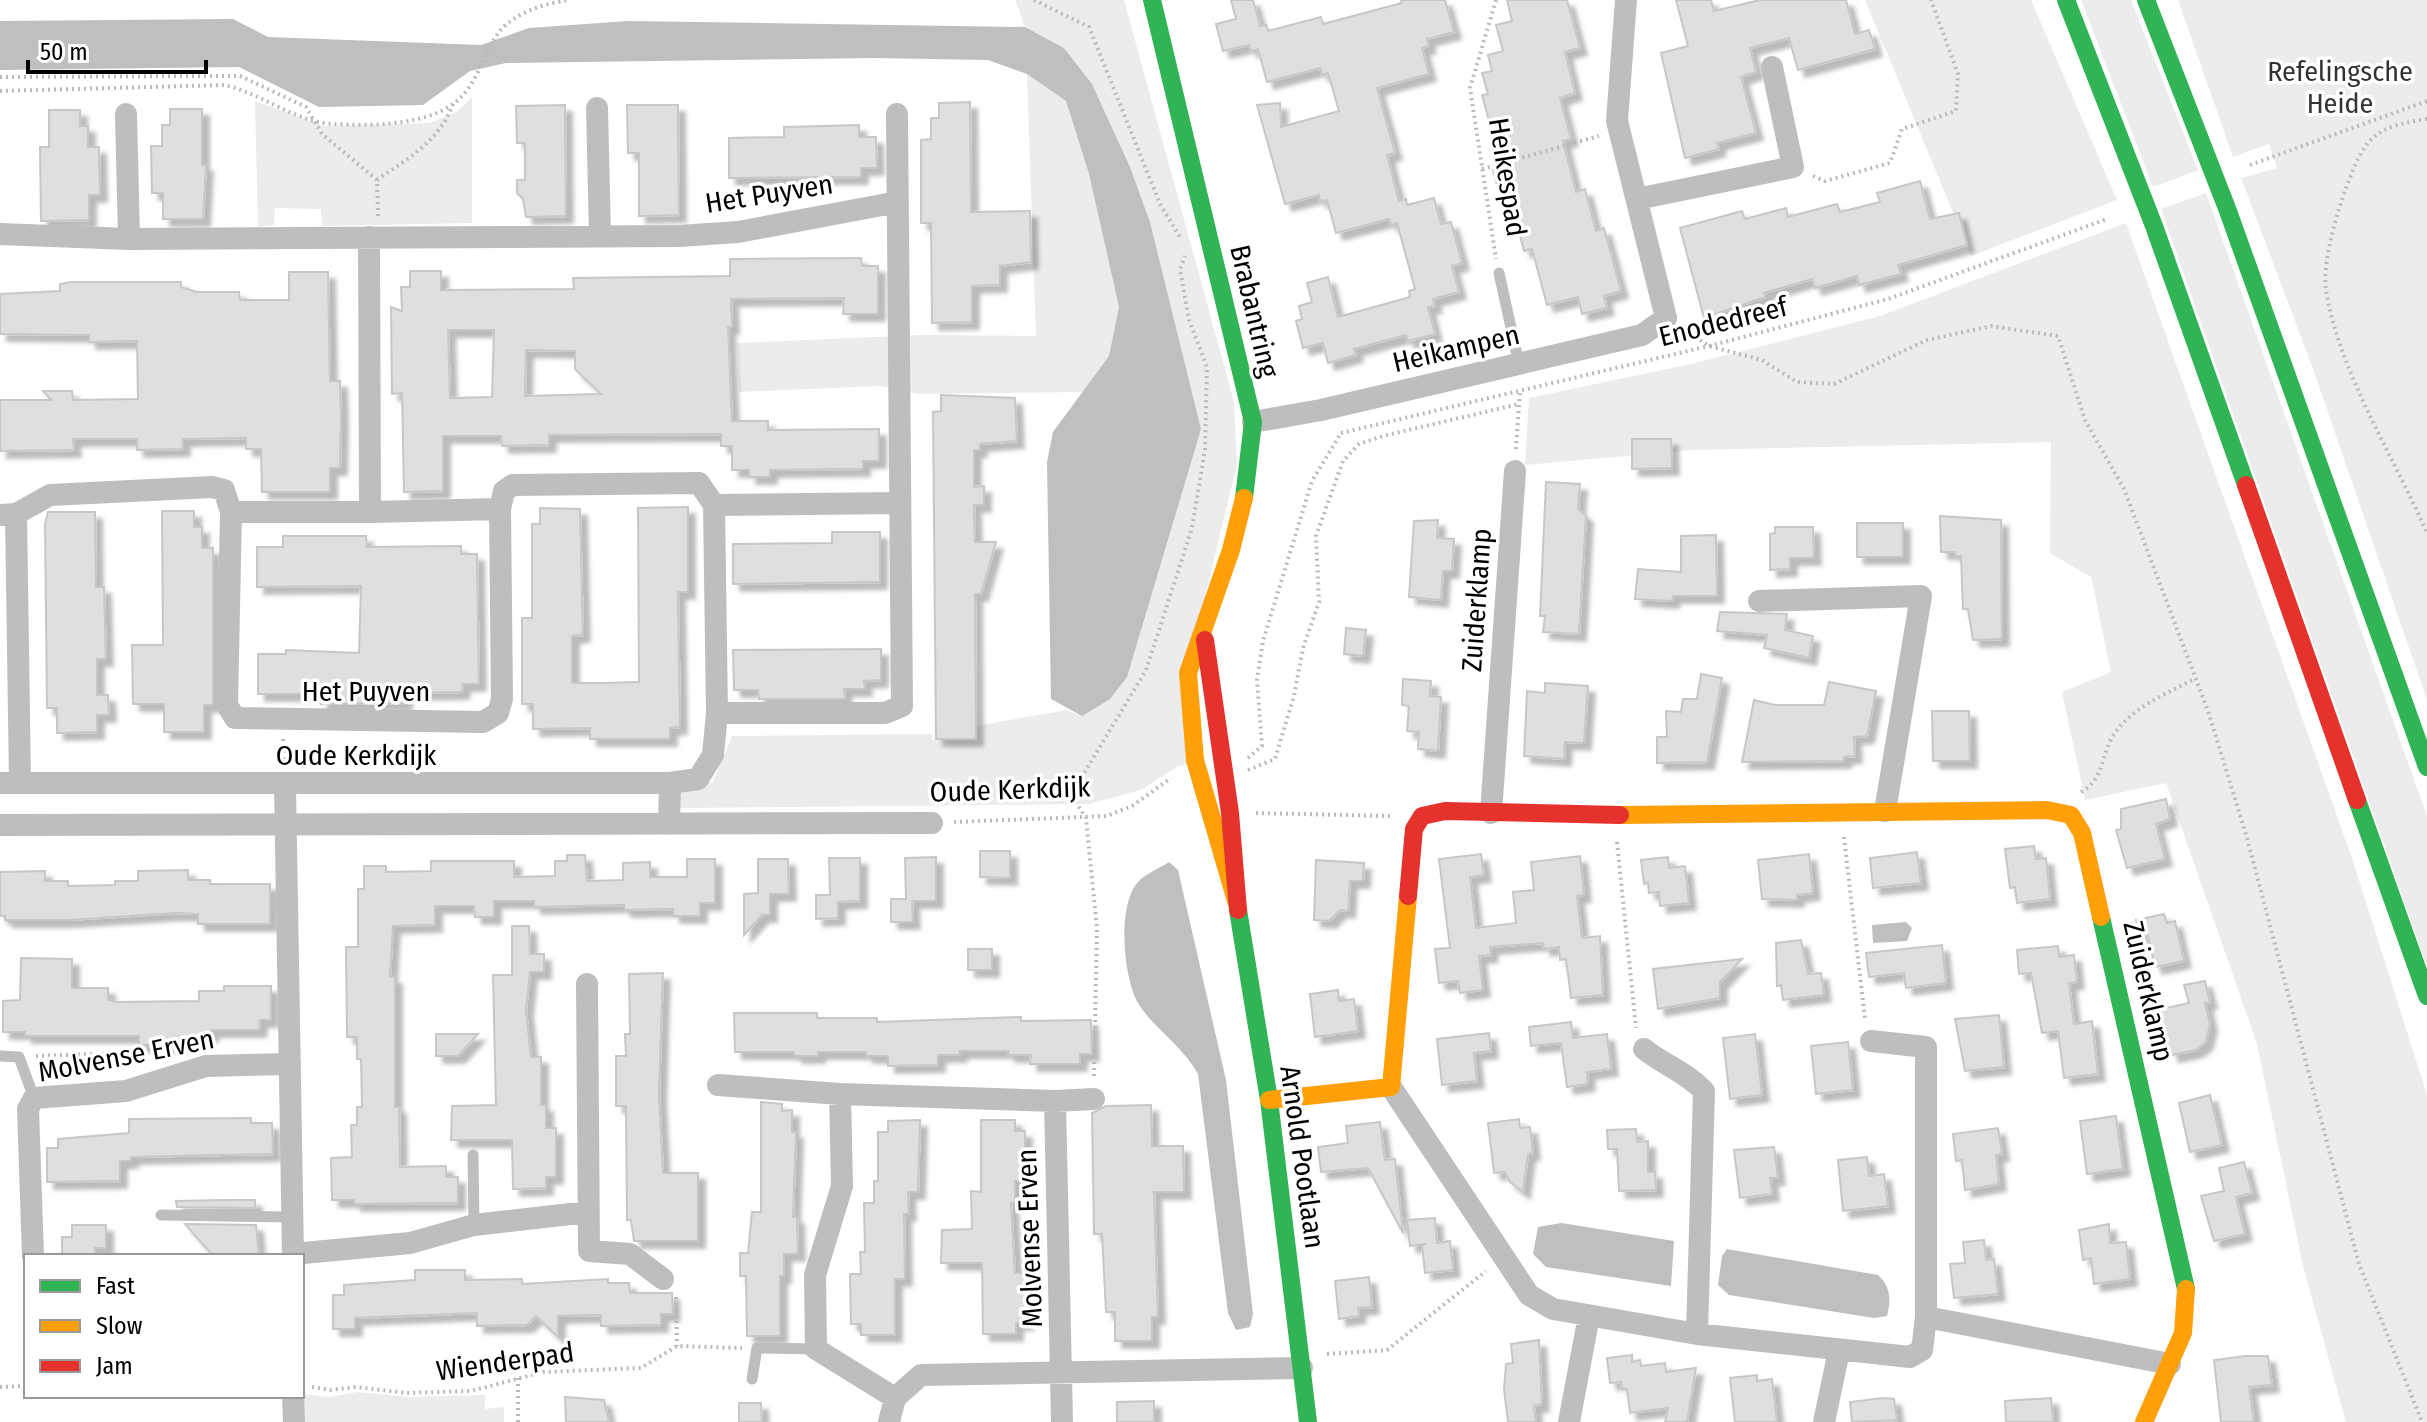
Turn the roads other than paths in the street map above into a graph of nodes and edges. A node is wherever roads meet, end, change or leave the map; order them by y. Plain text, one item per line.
1 (1152, 0) edge
2 (1626, 0) edge
3 (2066, 0) edge
4 (2146, 0) edge
5 (1772, 67) dead end
6 (597, 108) dead end
7 (126, 114) dead end
8 (897, 114) dead end
9 (1637, 199) junction
10 (898, 202) junction
11 (0, 234) edge
12 (600, 235) junction
13 (369, 237) junction
14 (129, 239) junction
15 (1499, 273) road end
16 (1519, 364) junction
17 (1253, 422) junction
18 (1515, 471) road end
19 (899, 503) junction
20 (714, 505) junction
21 (500, 509) junction
22 (231, 512) junction
23 (370, 512) junction
24 (8, 514) edge
25 (1759, 601) dead end
26 (1204, 634) junction
27 (717, 713) junction
28 (9, 724) edge
29 (2427, 767) edge
30 (1197, 770) joint
31 (1224, 770) joint
32 (10, 783) edge
33 (670, 783) junction
34 (285, 785) junction
35 (1885, 811) junction
36 (1491, 813) junction
37 (932, 823) road end
38 (669, 824) junction
39 (0, 825) edge
40 (286, 825) junction
41 (1236, 901) junction
42 (587, 984) dead end
43 (2427, 996) edge
44 (1871, 1041) road end
45 (1644, 1049) road end
46 (0, 1056) edge
47 (290, 1064) junction
48 (718, 1085) dead end
49 (1391, 1087) junction
50 (840, 1094) junction
51 (34, 1098) junction
52 (1094, 1099) road end
53 (1269, 1100) junction
54 (1055, 1101) junction
55 (473, 1155) dead end
56 (588, 1212) junction
57 (161, 1215) dead end
58 (292, 1217) junction
59 (474, 1225) junction
60 (33, 1254) edge
61 (293, 1254) edge
62 (303, 1254) edge
63 (663, 1279) road end
64 (1589, 1316) junction
65 (1926, 1317) junction
66 (1697, 1334) junction
67 (816, 1349) junction
68 (1839, 1351) junction
69 (2170, 1364) junction
70 (1302, 1368) junction
71 (1062, 1372) junction
72 (752, 1379) dead end
73 (293, 1398) edge
74 (895, 1398) junction
75 (294, 1422) edge
76 (889, 1422) edge
77 (1062, 1422) edge
78 (1308, 1422) edge
79 (1569, 1422) edge
80 (1824, 1422) edge
81 (2144, 1422) edge

1 - 17 main road, Brabantring
2 - 9 street
3 - 43 main road
4 - 29 main road
5 - 9 street
6 - 12 street
7 - 14 street
8 - 10 street
9 - 16 street, Heikampen
10 - 12 street, Het Puyven
10 - 19 street
11 - 14 street, Het Puyven
12 - 13 street, Het Puyven
13 - 14 street, Het Puyven
13 - 23 street
15 - 16 lane, Heikespad
16 - 17 street, Heikampen
17 - 26 main road, Brabantring
18 - 36 street, Zuiderklamp
19 - 20 street
19 - 27 street
20 - 21 street
20 - 27 street
21 - 22 street, Het Puyven
21 - 23 street
22 - 23 street
22 - 24 street
24 - 28 street
25 - 35 street
26 - 30 main road, Brabantring
26 - 31 main road, Brabantring
27 - 33 street
28 - 32 street
30 - 41 main road, Arnold Pootlaan
31 - 41 main road, Arnold Pootlaan
32 - 34 street, Oude Kerkdijk
33 - 34 street, Oude Kerkdijk
33 - 38 street
34 - 40 street
35 - 36 main road, Zuiderklamp
35 - 69 main road, Zuiderklamp
36 - 49 main road, Zuiderklamp
37 - 38 street, Oude Kerkdijk
38 - 40 street, Oude Kerkdijk
39 - 40 street, Oude Kerkdijk
40 - 47 street
41 - 53 main road, Arnold Pootlaan
42 - 56 street
44 - 65 street
45 - 66 street
46 - 51 lane
47 - 51 street, Molvense Erven
47 - 58 street
48 - 50 street
49 - 53 main road
49 - 64 street
50 - 54 street
50 - 67 street
51 - 60 street, Molvense Erven
52 - 54 street
53 - 70 main road, Arnold Pootlaan
54 - 71 street, Molvense Erven
55 - 59 lane
56 - 59 street
56 - 63 street
57 - 58 lane
58 - 61 street
59 - 62 street
64 - 66 street
64 - 79 street
65 - 68 street
65 - 69 street
66 - 68 street
67 - 72 lane
67 - 74 street
68 - 80 street
69 - 81 main road, Zuiderklamp
70 - 71 street
70 - 78 main road, Arnold Pootlaan
71 - 74 street
71 - 77 street, Molvense Erven
73 - 75 street
74 - 76 street

